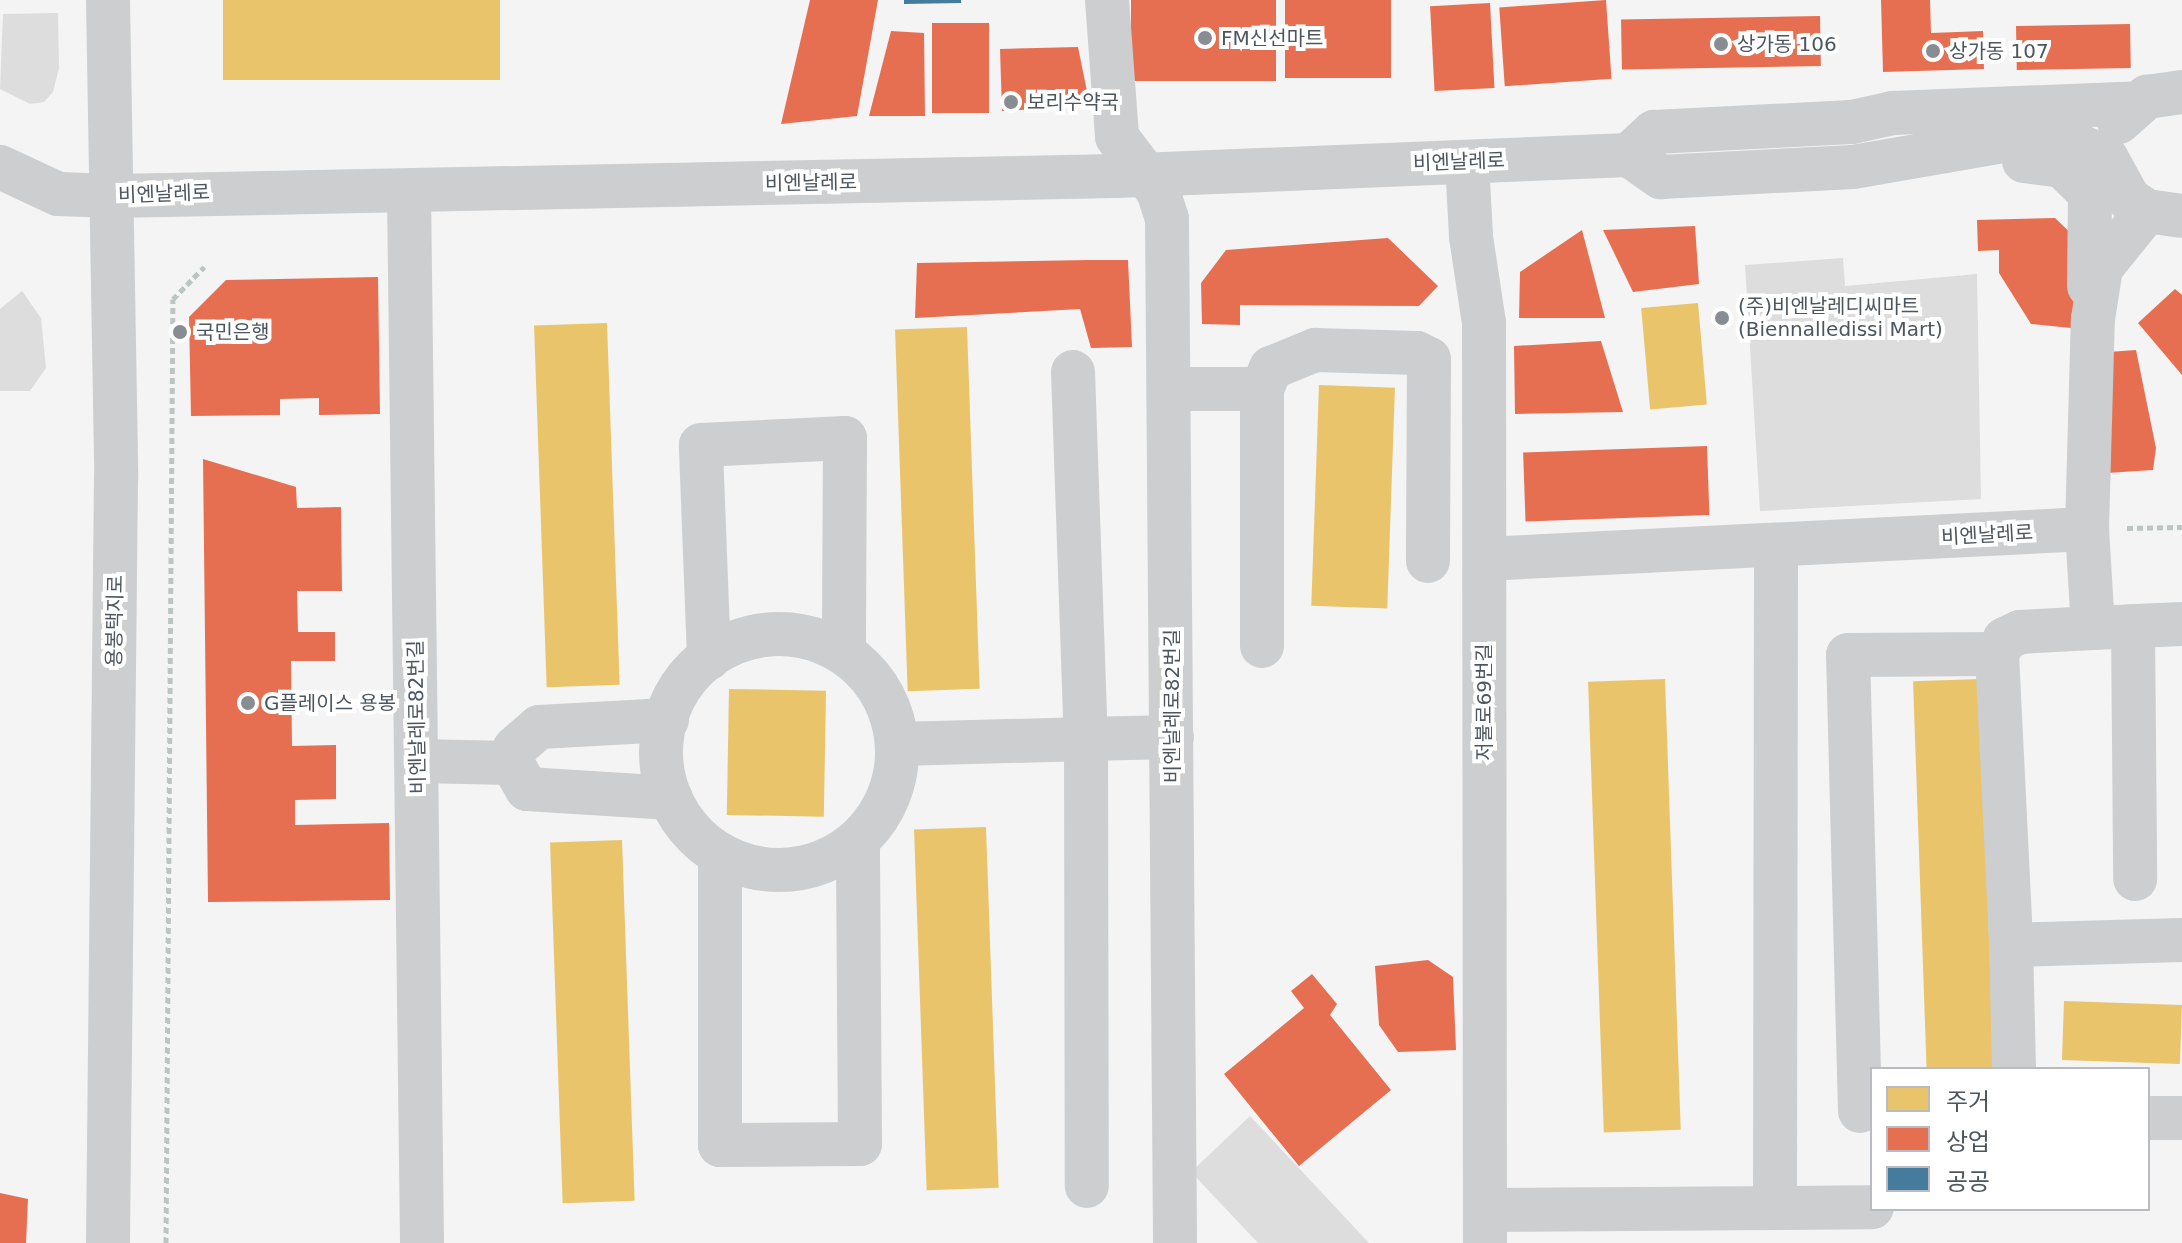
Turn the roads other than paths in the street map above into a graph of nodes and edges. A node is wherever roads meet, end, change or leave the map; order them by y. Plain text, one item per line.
1 (108, 0) edge
2 (1107, 0) edge
3 (2182, 92) edge
4 (2139, 103) junction
5 (1853, 150) dead end
6 (2107, 159) junction
7 (1467, 162) junction
8 (1643, 164) junction
9 (0, 167) edge
10 (1145, 175) junction
11 (409, 192) junction
12 (113, 196) junction
13 (2171, 217) edge
14 (2091, 229) junction
15 (2093, 319) junction
16 (1073, 372) dead end
17 (1171, 389) junction
18 (1262, 389) junction
19 (2087, 529) junction
20 (1776, 546) junction
21 (1485, 559) junction
22 (1428, 561) dead end
23 (2182, 624) edge
24 (2113, 627) junction
25 (1262, 646) dead end
26 (844, 653) junction
27 (1997, 654) junction
28 (709, 658) junction
29 (667, 720) junction
30 (1172, 737) junction
31 (1086, 739) junction
32 (898, 744) junction
33 (418, 761) junction
34 (512, 763) junction
35 (671, 798) junction
36 (858, 842) junction
37 (720, 854) junction
38 (2135, 879) dead end
39 (2182, 940) edge
40 (2011, 945) junction
41 (2014, 1067) edge
42 (1860, 1111) dead end
43 (2150, 1118) edge
44 (2182, 1118) edge
45 (1087, 1186) dead end
46 (1775, 1207) junction
47 (1870, 1207) edge
48 (1485, 1226) edge
49 (108, 1243) edge
50 (422, 1243) edge
51 (1175, 1243) edge

1 - 12 street, 용봉택지로
2 - 10 street, 비엔날레로82번길
3 - 4 street
4 - 6 street
4 - 8 street
5 - 8 street
6 - 8 street, 비엔날레로
6 - 13 street
6 - 14 street
7 - 8 street, 비엔날레로
7 - 10 street, 비엔날레로
7 - 21 street, 저불로69번길
8 - 14 street
9 - 12 street, 비엔날레로
10 - 11 street, 비엔날레로
10 - 17 street, 비엔날레로82번길
11 - 12 street, 비엔날레로
11 - 33 street, 비엔날레로82번길
12 - 49 street, 용봉택지로
13 - 15 street
14 - 15 street
15 - 19 street
16 - 31 street
17 - 18 street
17 - 30 street, 비엔날레로82번길
18 - 22 street
18 - 25 street
19 - 20 street, 비엔날레로
19 - 24 street
20 - 21 street, 비엔날레로
20 - 46 street
21 - 48 street, 저불로69번길
23 - 24 street
24 - 27 street
24 - 38 street
26 - 28 street
26 - 28 street
26 - 32 street
27 - 40 street
27 - 42 street
28 - 29 street
29 - 34 street
29 - 35 street
30 - 31 street
30 - 51 street, 비엔날레로82번길
31 - 32 street
31 - 45 street
32 - 36 street
33 - 34 street
33 - 50 street, 비엔날레로82번길
34 - 35 street
35 - 37 street
36 - 37 street
36 - 37 street
39 - 40 street
40 - 41 street
43 - 44 street
46 - 47 street
46 - 48 street

